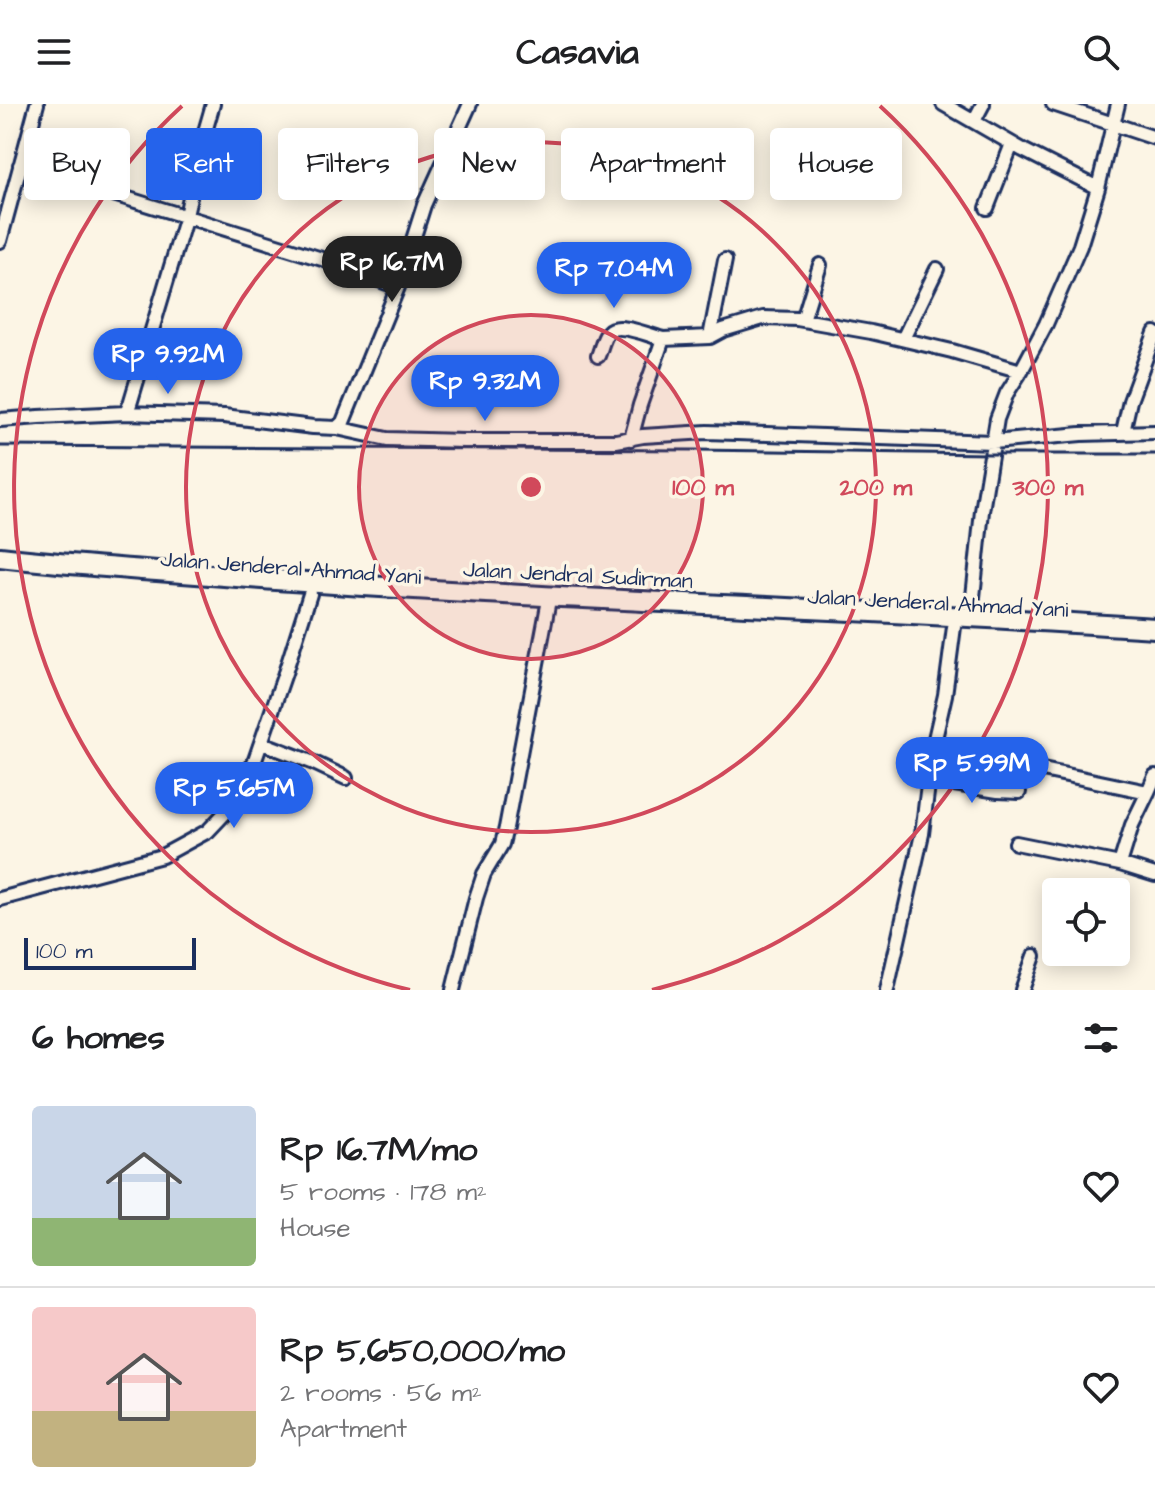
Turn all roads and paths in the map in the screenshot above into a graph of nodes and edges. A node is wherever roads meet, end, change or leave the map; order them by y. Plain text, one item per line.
1 (37, 104) edge
2 (213, 104) edge
3 (470, 104) edge
4 (943, 104) edge
5 (983, 104) edge
6 (1053, 104) edge
7 (1118, 104) edge
8 (974, 121) junction
9 (1115, 124) junction
10 (1155, 138) edge
11 (1012, 144) junction
12 (20, 165) junction
13 (1098, 188) junction
14 (6, 199) edge
15 (987, 208) dead end
16 (186, 216) junction
17 (0, 241) edge
18 (725, 260) dead end
19 (820, 265) dead end
20 (937, 269) dead end
21 (398, 287) junction
22 (803, 320) junction
23 (1155, 333) edge
24 (710, 337) junction
25 (663, 339) junction
26 (903, 339) junction
27 (598, 356) dead end
28 (1021, 371) junction
29 (126, 413) junction
30 (0, 420) edge
31 (337, 428) junction
32 (1123, 432) junction
33 (1155, 432) edge
34 (631, 439) junction
35 (993, 442) junction
36 (0, 557) edge
37 (0, 569) edge
38 (310, 594) junction
39 (548, 605) junction
40 (971, 616) junction
41 (954, 627) junction
42 (1155, 628) edge
43 (1155, 639) edge
44 (262, 743) junction
45 (932, 752) junction
46 (1155, 776) edge
47 (346, 778) dead end
48 (929, 780) junction
49 (1019, 792) dead end
50 (1148, 792) junction
51 (1016, 843) dead end
52 (1120, 864) junction
53 (1155, 875) edge
54 (0, 899) edge
55 (1034, 956) dead end
56 (453, 990) edge
57 (887, 990) edge
58 (1022, 990) edge

1 - 12 street
2 - 16 street
3 - 21 street
4 - 8 street
5 - 8 street
6 - 9 street
7 - 9 street
8 - 11 street
9 - 10 street
9 - 13 street
11 - 13 street
11 - 15 street
12 - 14 street
12 - 16 street
13 - 28 street
14 - 17 street
16 - 21 street
16 - 29 street
18 - 24 street
19 - 22 street
20 - 26 street
21 - 31 street
22 - 24 street
22 - 26 street
23 - 32 street
24 - 25 street
25 - 27 street
25 - 34 street
26 - 28 street
28 - 35 street
29 - 30 street
29 - 31 street
31 - 34 street
32 - 33 street
32 - 35 street
34 - 35 street
35 - 40 street
36 - 40 highway, Jalan Jendral Sudirman
37 - 38 highway, Jalan Jenderal Ahmad Yani
38 - 39 highway, Jalan Jenderal Ahmad Yani
38 - 44 street
39 - 41 highway, Jalan Jenderal Ahmad Yani
39 - 56 street
40 - 42 highway, Jalan Jendral Sudirman
41 - 43 highway, Jalan Jenderal Ahmad Yani
41 - 45 street
44 - 47 street
44 - 54 street
45 - 48 street
45 - 50 street
46 - 50 street
48 - 49 street
48 - 57 street
50 - 52 street
51 - 52 street
52 - 53 street
55 - 58 street

